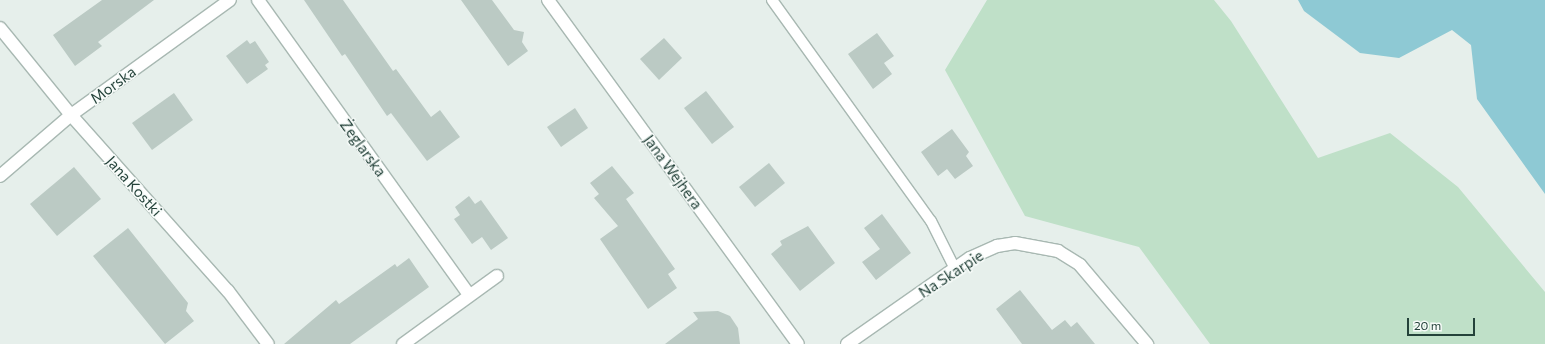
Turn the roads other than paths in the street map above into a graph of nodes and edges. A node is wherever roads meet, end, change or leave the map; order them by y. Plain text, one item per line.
1 (230, 0) edge
2 (258, 0) edge
3 (548, 0) edge
4 (772, 0) edge
5 (0, 28) edge
6 (71, 115) junction
7 (0, 176) edge
8 (954, 269) junction
9 (496, 276) dead end
10 (469, 295) junction
11 (268, 344) edge
12 (403, 344) edge
13 (798, 344) edge
14 (847, 344) edge
15 (1147, 344) edge

1 - 6 street, Morska
2 - 10 street, Żeglarska
3 - 13 street, Jana Wejhera
4 - 8 lane
5 - 6 street, Jana Kostki
6 - 7 street, Morska
6 - 11 street, Jana Kostki
8 - 14 street, Na Skarpie
8 - 15 street, Na Skarpie
9 - 10 street
10 - 12 street

